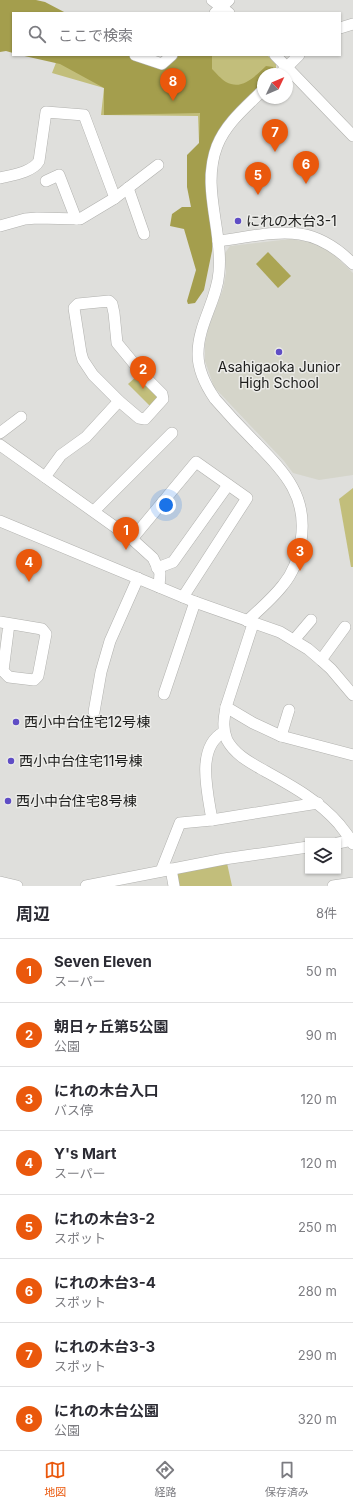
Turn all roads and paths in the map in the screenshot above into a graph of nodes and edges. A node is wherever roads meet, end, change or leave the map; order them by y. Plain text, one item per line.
1 (212, 0) edge
2 (224, 8) edge
3 (353, 24) edge
4 (341, 28) edge
5 (138, 56) edge
6 (171, 56) edge
7 (276, 56) edge
8 (298, 56) edge
9 (282, 68) edge
10 (285, 68) edge
11 (293, 79) edge
12 (257, 96) edge
13 (353, 136) edge
14 (158, 165) dead end
15 (0, 178) edge
16 (46, 181) dead end
17 (128, 188) junction
18 (115, 198) junction
19 (76, 219) junction
20 (0, 226) edge
21 (144, 234) dead end
22 (218, 241) junction
23 (353, 264) edge
24 (119, 402) junction
25 (21, 417) dead end
26 (172, 433) dead end
27 (0, 434) edge
28 (0, 445) edge
29 (45, 477) junction
30 (228, 484) junction
31 (94, 512) junction
32 (0, 521) edge
33 (132, 539) junction
34 (157, 568) junction
35 (138, 578) junction
36 (158, 587) junction
37 (183, 597) junction
38 (195, 602) junction
39 (311, 620) dead end
40 (5, 623) edge
41 (250, 623) junction
42 (345, 627) dead end
43 (294, 640) junction
44 (3, 645) edge
45 (321, 660) junction
46 (164, 694) dead end
47 (352, 696) edge
48 (226, 707) junction
49 (289, 710) dead end
50 (94, 712) dead end
51 (224, 732) junction
52 (281, 736) junction
53 (353, 754) edge
54 (318, 803) junction
55 (212, 820) junction
56 (352, 842) edge
57 (341, 843) edge
58 (305, 847) edge
59 (166, 870) junction
60 (0, 882) edge
61 (353, 883) edge
62 (18, 886) edge
63 (86, 886) edge
64 (174, 886) edge
65 (333, 886) edge

1 - 2 street
3 - 4 street
5 - 6 street
7 - 9 street
8 - 10 street
11 - 13 street
12 - 22 street
14 - 17 street
15 - 18 street
16 - 19 street
17 - 18 street
17 - 21 street
18 - 19 street
19 - 20 street
22 - 23 street
22 - 41 street
24 - 24 street
24 - 29 street
25 - 27 street
26 - 31 street
28 - 29 street
29 - 31 street
30 - 33 street
30 - 34 street
30 - 37 street
31 - 33 street
32 - 35 street
33 - 34 street
34 - 36 street
35 - 36 street
35 - 50 street
36 - 37 street
37 - 38 street
38 - 41 street
38 - 46 street
39 - 43 street
40 - 44 street
40 - 44 street
41 - 43 street
41 - 48 street
42 - 45 street
43 - 45 street
45 - 47 street
48 - 51 street
48 - 52 street
49 - 52 street
51 - 54 street
51 - 55 street
52 - 53 street
54 - 55 street
54 - 56 street
55 - 59 street
56 - 57 street
58 - 59 street
59 - 63 street
59 - 64 street
60 - 62 street
61 - 65 street

